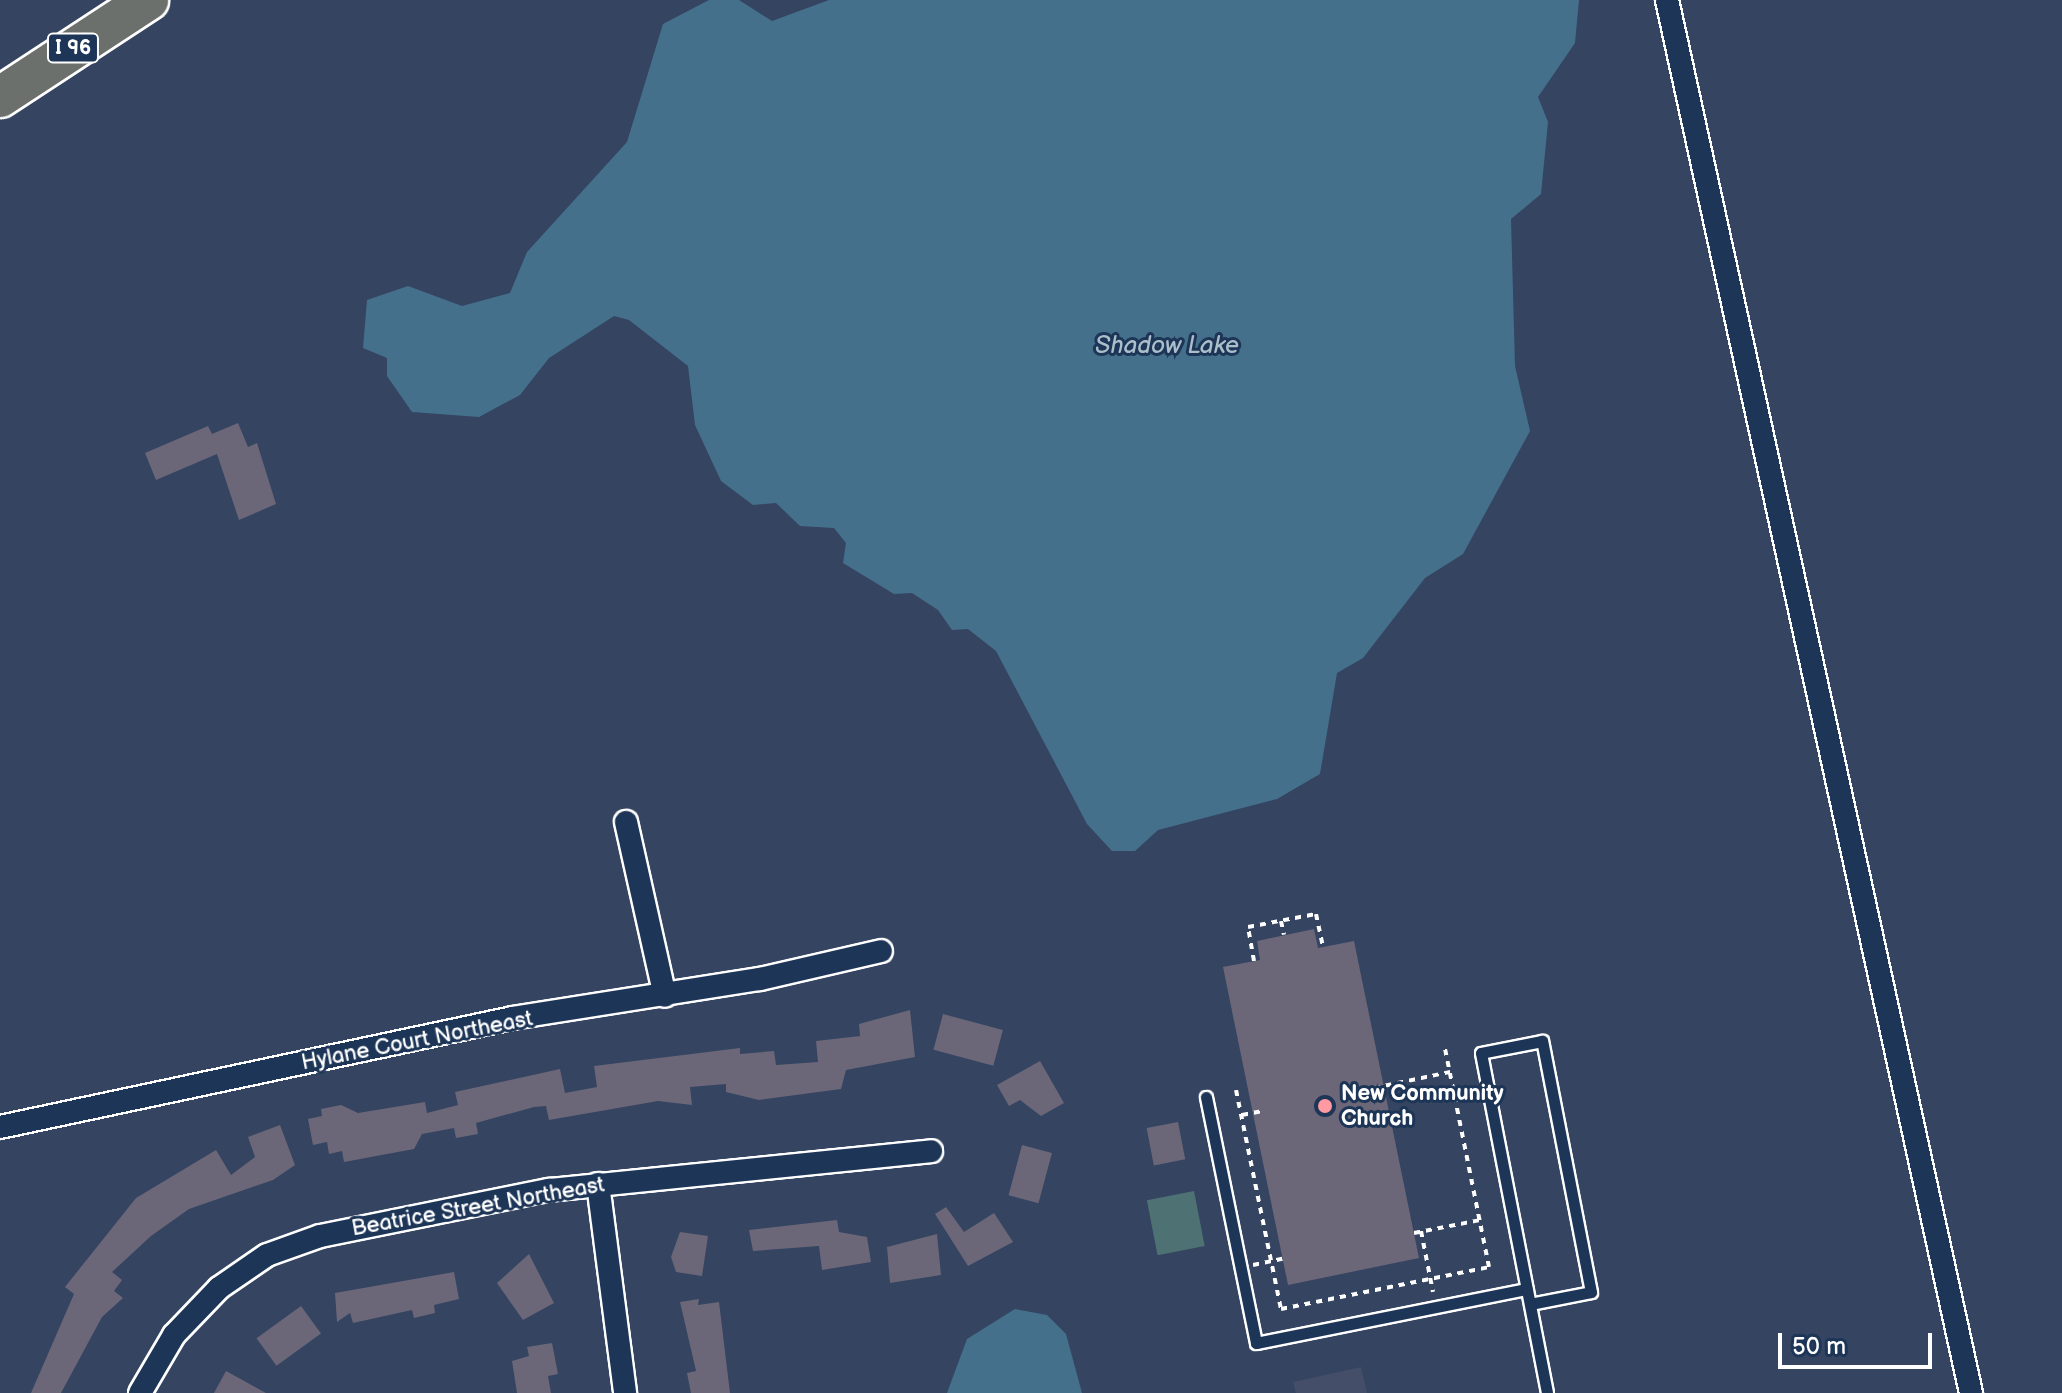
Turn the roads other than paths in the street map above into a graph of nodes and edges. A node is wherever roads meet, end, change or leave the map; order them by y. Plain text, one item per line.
1 (148, 0) edge
2 (1667, 0) edge
3 (0, 97) edge
4 (626, 822) dead end
5 (881, 951) dead end
6 (665, 996) junction
7 (1206, 1097) dead end
8 (0, 1127) edge
9 (931, 1151) dead end
10 (598, 1184) junction
11 (1527, 1289) junction
12 (1530, 1304) junction
13 (140, 1393) edge
14 (625, 1393) edge
15 (1547, 1393) edge
16 (1971, 1393) edge

1 - 3 highway, I 96
2 - 16 street
4 - 6 street
5 - 6 street, Hylane Court Northeast
6 - 8 street, Hylane Court Northeast
7 - 11 lane
9 - 10 street, Beatrice Street Northeast
10 - 13 street, Beatrice Street Northeast
10 - 14 street
11 - 12 lane
11 - 12 lane
12 - 15 lane

